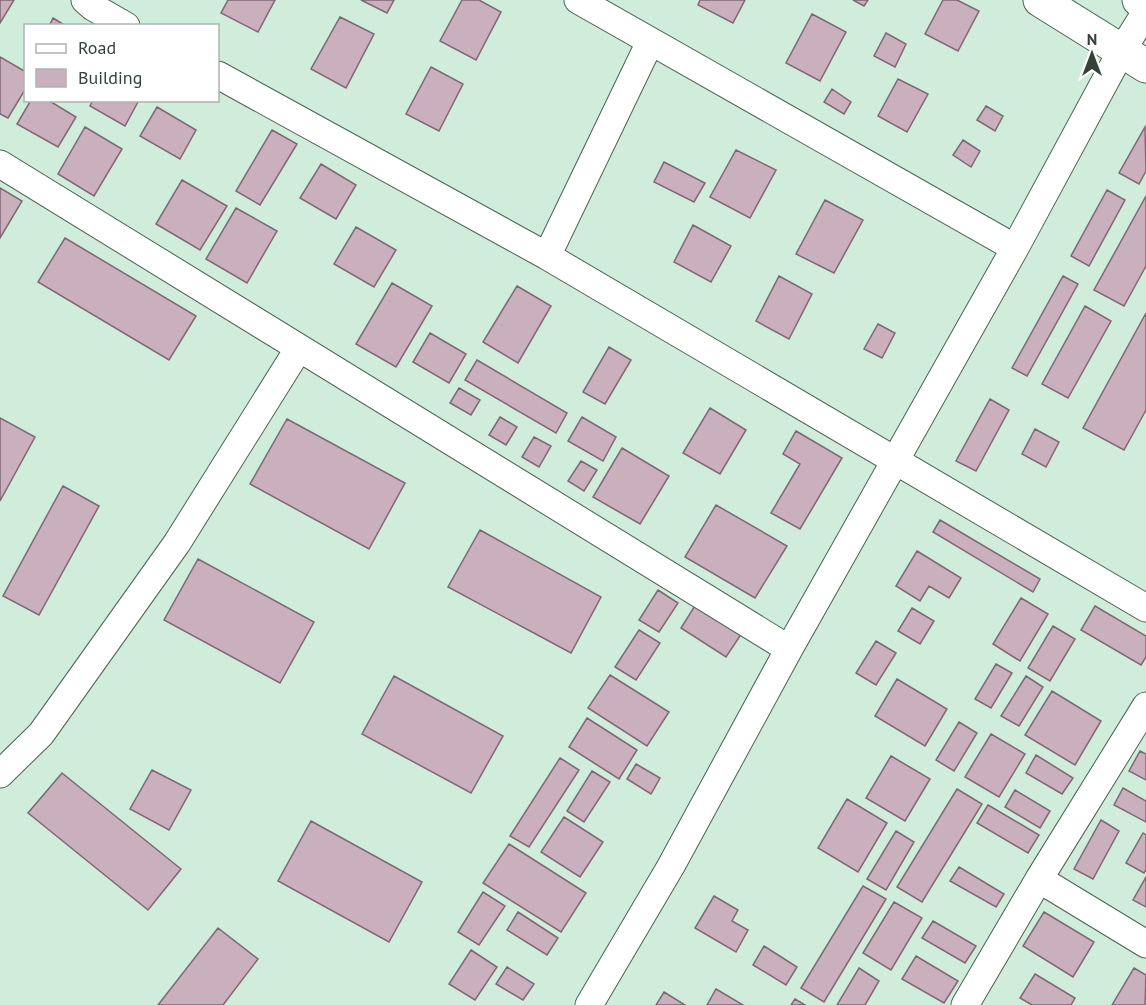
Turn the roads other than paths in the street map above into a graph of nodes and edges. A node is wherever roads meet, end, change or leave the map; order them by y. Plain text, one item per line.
1 (85, 0) edge
2 (578, 0) edge
3 (1040, 0) edge
4 (1139, 0) edge
5 (1146, 4) edge
6 (1146, 12) edge
7 (123, 24) edge
8 (650, 42) junction
9 (1134, 58) edge
10 (219, 76) edge
11 (0, 164) edge
12 (1015, 248) junction
13 (547, 256) junction
14 (299, 348) junction
15 (894, 462) junction
16 (1146, 608) edge
17 (789, 649) junction
18 (1146, 706) edge
19 (0, 774) edge
20 (1039, 879) junction
21 (1146, 944) edge
22 (589, 1005) edge
23 (965, 1005) edge

1 - 7 street
2 - 8 street
3 - 9 street
4 - 5 street
6 - 9 street
8 - 12 street
8 - 13 street
9 - 12 street
10 - 13 street
11 - 14 street
12 - 15 street
13 - 15 street
14 - 17 street
14 - 19 street
15 - 16 street
15 - 17 street
17 - 22 street
18 - 20 street
20 - 21 street
20 - 23 street

